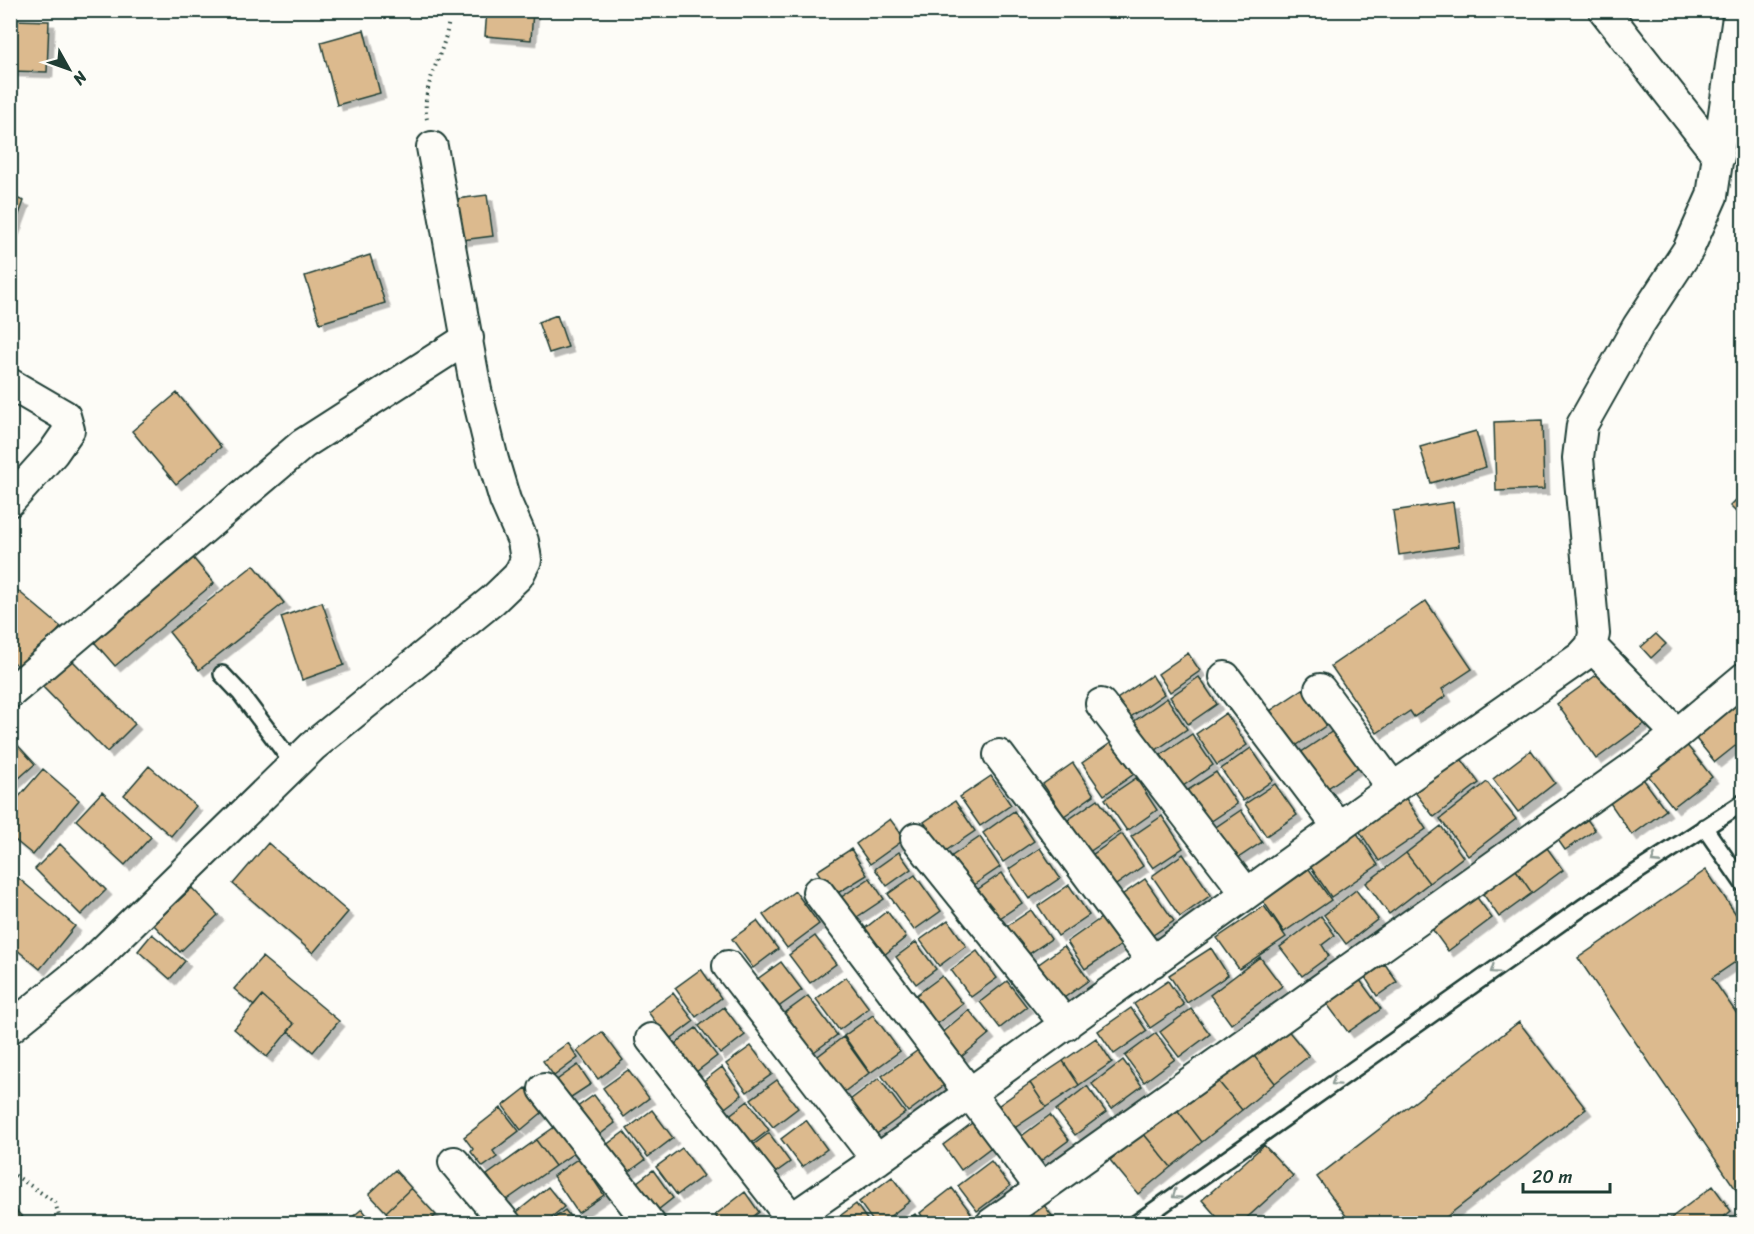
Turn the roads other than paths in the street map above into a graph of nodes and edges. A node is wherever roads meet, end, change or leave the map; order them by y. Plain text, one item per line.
1 (1604, 10) edge
2 (1739, 10) edge
3 (432, 147) road end
4 (1719, 157) junction
5 (468, 338) junction
6 (10, 384) edge
7 (10, 501) edge
8 (1592, 646) junction
9 (222, 674) dead end
10 (1225, 677) dead end
11 (1743, 678) edge
12 (1320, 689) dead end
13 (10, 693) edge
14 (1101, 704) dead end
15 (1677, 734) junction
16 (999, 755) dead end
17 (294, 765) junction
18 (1393, 789) junction
19 (1743, 802) edge
20 (1704, 827) junction
21 (1339, 828) junction
22 (915, 838) dead end
23 (1743, 885) edge
24 (818, 892) dead end
25 (1246, 893) junction
26 (1153, 962) junction
27 (728, 966) dead end
28 (1066, 1025) junction
29 (10, 1028) edge
30 (651, 1039) dead end
31 (544, 1089) dead end
32 (970, 1091) junction
33 (877, 1160) junction
34 (454, 1162) dead end
35 (1040, 1187) junction
36 (787, 1221) edge
37 (506, 1224) edge
38 (650, 1224) edge
39 (991, 1224) edge
40 (1135, 1224) edge

1 - 4 street
2 - 4 street
3 - 5 street
4 - 8 street
5 - 13 street
5 - 17 street
6 - 7 street
8 - 15 street
8 - 18 street
9 - 17 lane
10 - 21 street
11 - 15 street
12 - 18 street
14 - 25 street
15 - 35 street
16 - 26 street
17 - 29 street
18 - 21 street
19 - 20 lane
20 - 23 lane
20 -> 40 lane
21 - 25 street
22 - 28 street
24 - 32 street
25 - 26 street
26 - 28 street
27 - 33 street
28 - 32 street
30 - 36 street
31 - 38 street
32 - 33 street
32 - 35 street
33 - 36 street
34 - 37 street
35 - 39 street

